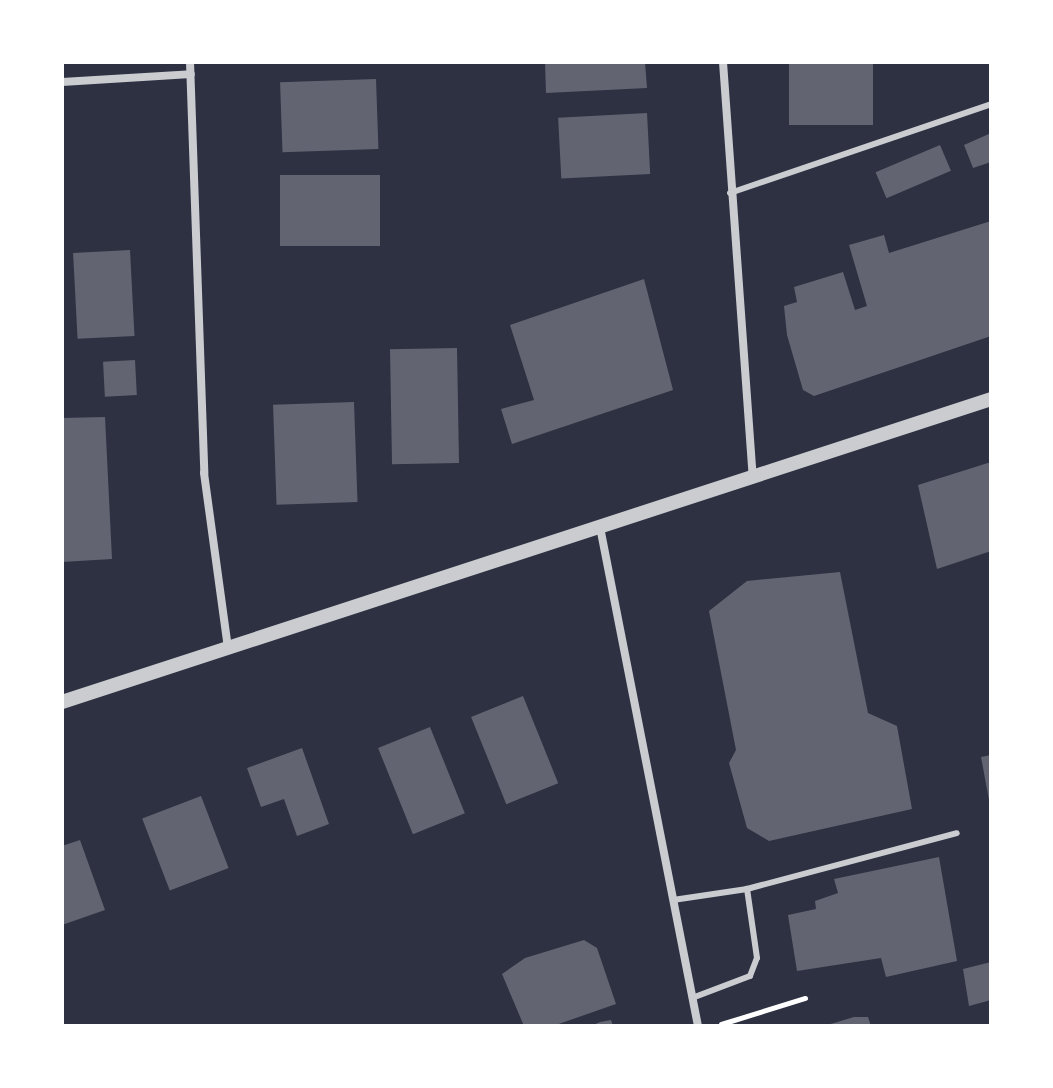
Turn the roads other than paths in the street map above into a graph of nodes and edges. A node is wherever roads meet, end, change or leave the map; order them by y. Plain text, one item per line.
1 (190, 62) edge
2 (723, 62) edge
3 (191, 74) junction
4 (62, 82) edge
5 (991, 104) edge
6 (729, 193) junction
7 (991, 399) edge
8 (753, 477) junction
9 (600, 527) junction
10 (228, 648) junction
11 (62, 702) edge
12 (957, 833) dead end
13 (747, 889) junction
14 (673, 900) junction
15 (692, 998) junction
16 (698, 1026) edge

1 - 3 street
2 - 6 street
3 - 4 street
3 - 10 street
5 - 6 lane
6 - 8 street
7 - 8 street
8 - 9 street
9 - 10 street
9 - 14 street
10 - 11 street
12 - 13 lane
13 - 14 lane
13 - 15 lane
14 - 15 street
15 - 16 street

